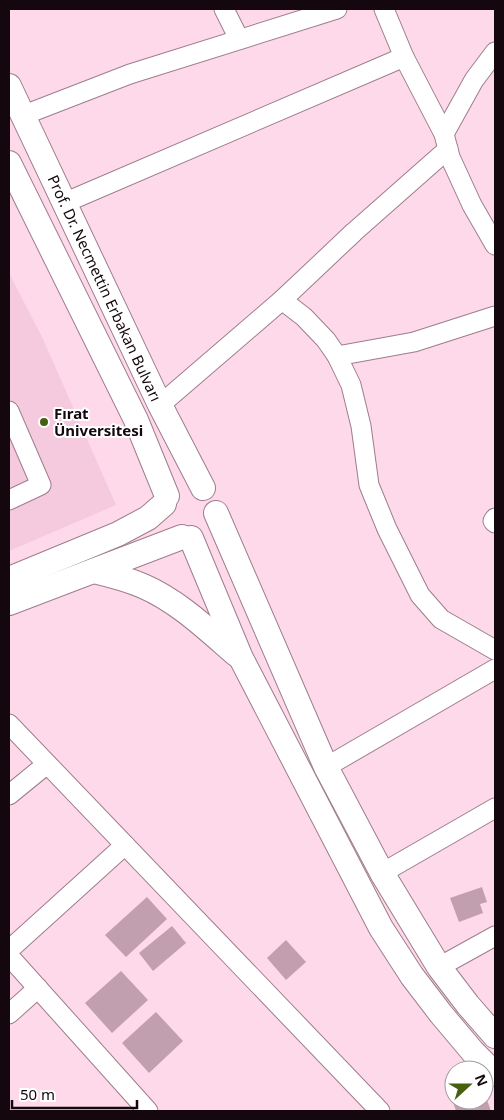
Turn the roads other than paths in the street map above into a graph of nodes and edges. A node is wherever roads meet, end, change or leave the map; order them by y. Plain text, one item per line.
1 (224, 9) edge
2 (337, 9) edge
3 (384, 9) edge
4 (240, 39) junction
5 (495, 52) edge
6 (404, 57) junction
7 (9, 86) edge
8 (24, 115) junction
9 (446, 141) junction
10 (9, 163) edge
11 (64, 203) junction
12 (495, 246) edge
13 (282, 300) junction
14 (495, 316) edge
15 (337, 356) junction
16 (160, 406) junction
17 (9, 411) edge
18 (203, 488) junction
19 (9, 500) edge
20 (166, 500) junction
21 (216, 513) junction
22 (495, 518) edge
23 (495, 523) edge
24 (186, 537) junction
25 (94, 571) junction
26 (9, 579) edge
27 (9, 603) edge
28 (495, 650) edge
29 (241, 658) junction
30 (495, 669) edge
31 (9, 724) edge
32 (47, 764) junction
33 (326, 767) junction
34 (9, 795) edge
35 (495, 808) edge
36 (125, 845) junction
37 (382, 874) junction
38 (495, 936) edge
39 (9, 950) edge
40 (9, 956) edge
41 (438, 968) junction
42 (38, 988) junction
43 (9, 1014) edge
44 (495, 1036) edge
45 (495, 1074) edge
46 (374, 1109) edge
47 (148, 1111) edge

1 - 4 street
2 - 4 street
3 - 6 street
4 - 8 street
5 - 9 street
6 - 9 street
6 - 11 street
7 - 8 main road, Prof. Dr. Necmettin Erbakan Bulvarı
8 - 11 main road, Prof. Dr. Necmettin Erbakan Bulvarı
9 - 12 street
9 - 13 street
10 - 20 main road, Prof. Dr. Necmettin Erbakan Bulvarı
11 - 16 main road, Prof. Dr. Necmettin Erbakan Bulvarı
13 - 15 street
13 - 16 street
14 - 15 street
15 - 28 street
16 - 18 main road, Prof. Dr. Necmettin Erbakan Bulvarı
17 - 19 street
18 - 20 main road
18 - 21 main road
20 - 24 main road
20 - 26 main road
21 - 24 main road
21 - 33 main road
22 - 23 street
24 - 25 main road
24 - 29 main road
25 - 27 main road
25 - 29 main road
29 - 45 main road
30 - 33 street
31 - 32 street
32 - 34 street
32 - 36 street
33 - 37 main road
35 - 37 street
36 - 39 street
36 - 46 street
37 - 41 main road
38 - 41 street
40 - 42 street
41 - 44 main road
42 - 43 street
42 - 47 street

